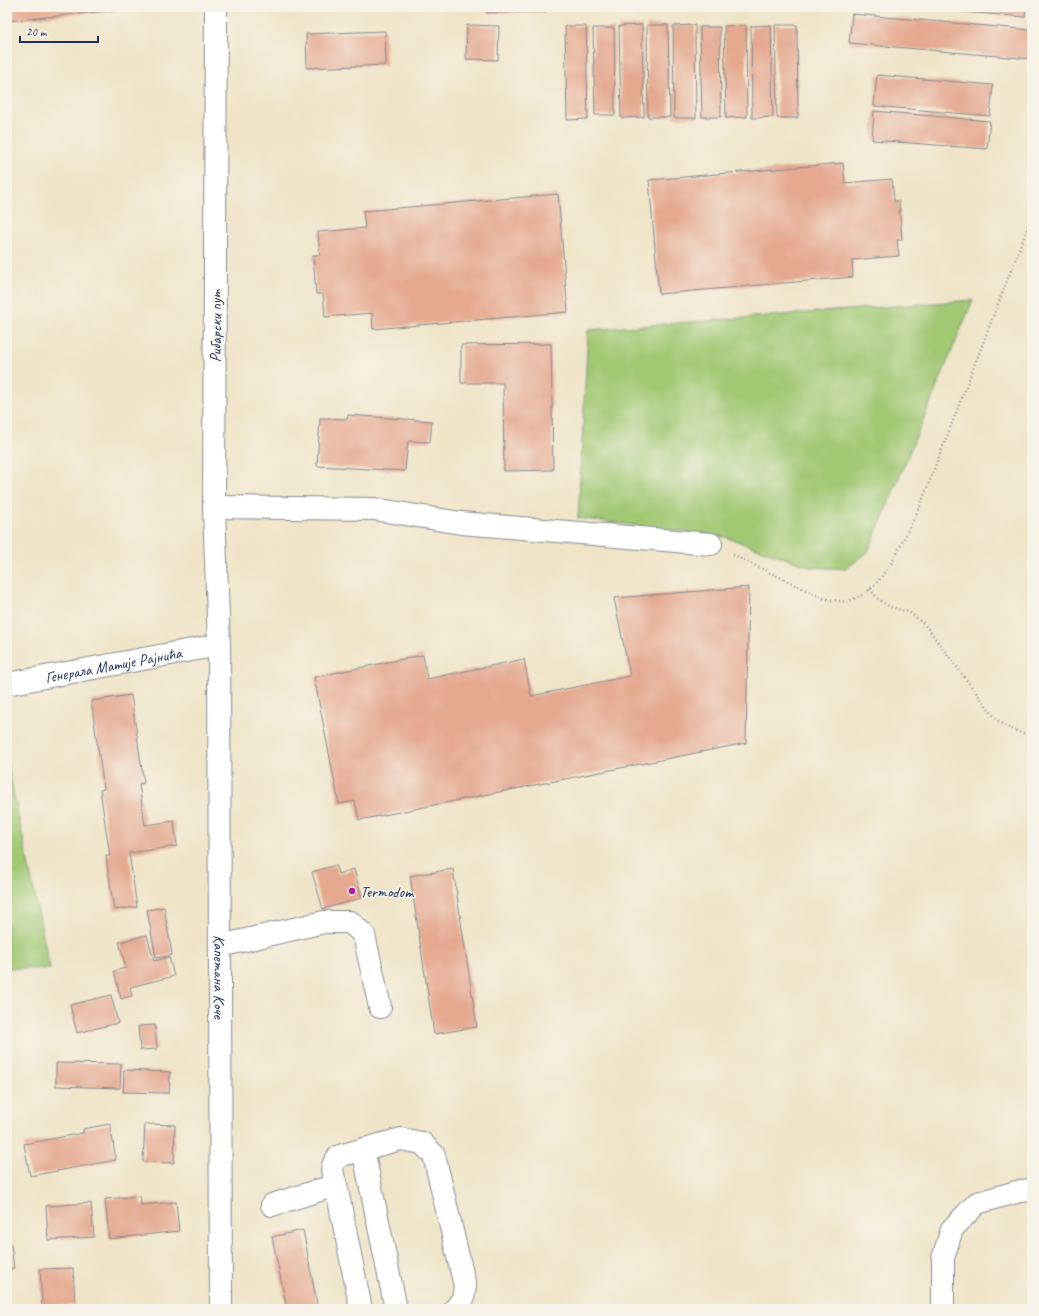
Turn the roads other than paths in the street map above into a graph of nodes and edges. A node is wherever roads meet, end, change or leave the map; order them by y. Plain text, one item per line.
1 (216, 7) edge
2 (214, 507) junction
3 (711, 544) road end
4 (219, 645) junction
5 (7, 684) edge
6 (220, 946) junction
7 (380, 1007) dead end
8 (363, 1149) junction
9 (336, 1185) junction
10 (1032, 1190) edge
11 (272, 1205) dead end
12 (221, 1309) edge
13 (361, 1309) edge
14 (396, 1309) edge
15 (455, 1309) edge
16 (942, 1309) edge

1 - 2 main road, Рибарски пут
2 - 3 main road
2 - 4 main road, Рибарски пут
4 - 5 main road, Генерала Матије Рајнића
4 - 6 main road, Капетана Коче
6 - 7 main road
6 - 12 main road, Капетана Коче
8 - 9 main road
8 - 14 main road
8 - 15 main road
9 - 11 main road
9 - 13 main road
10 - 16 main road

